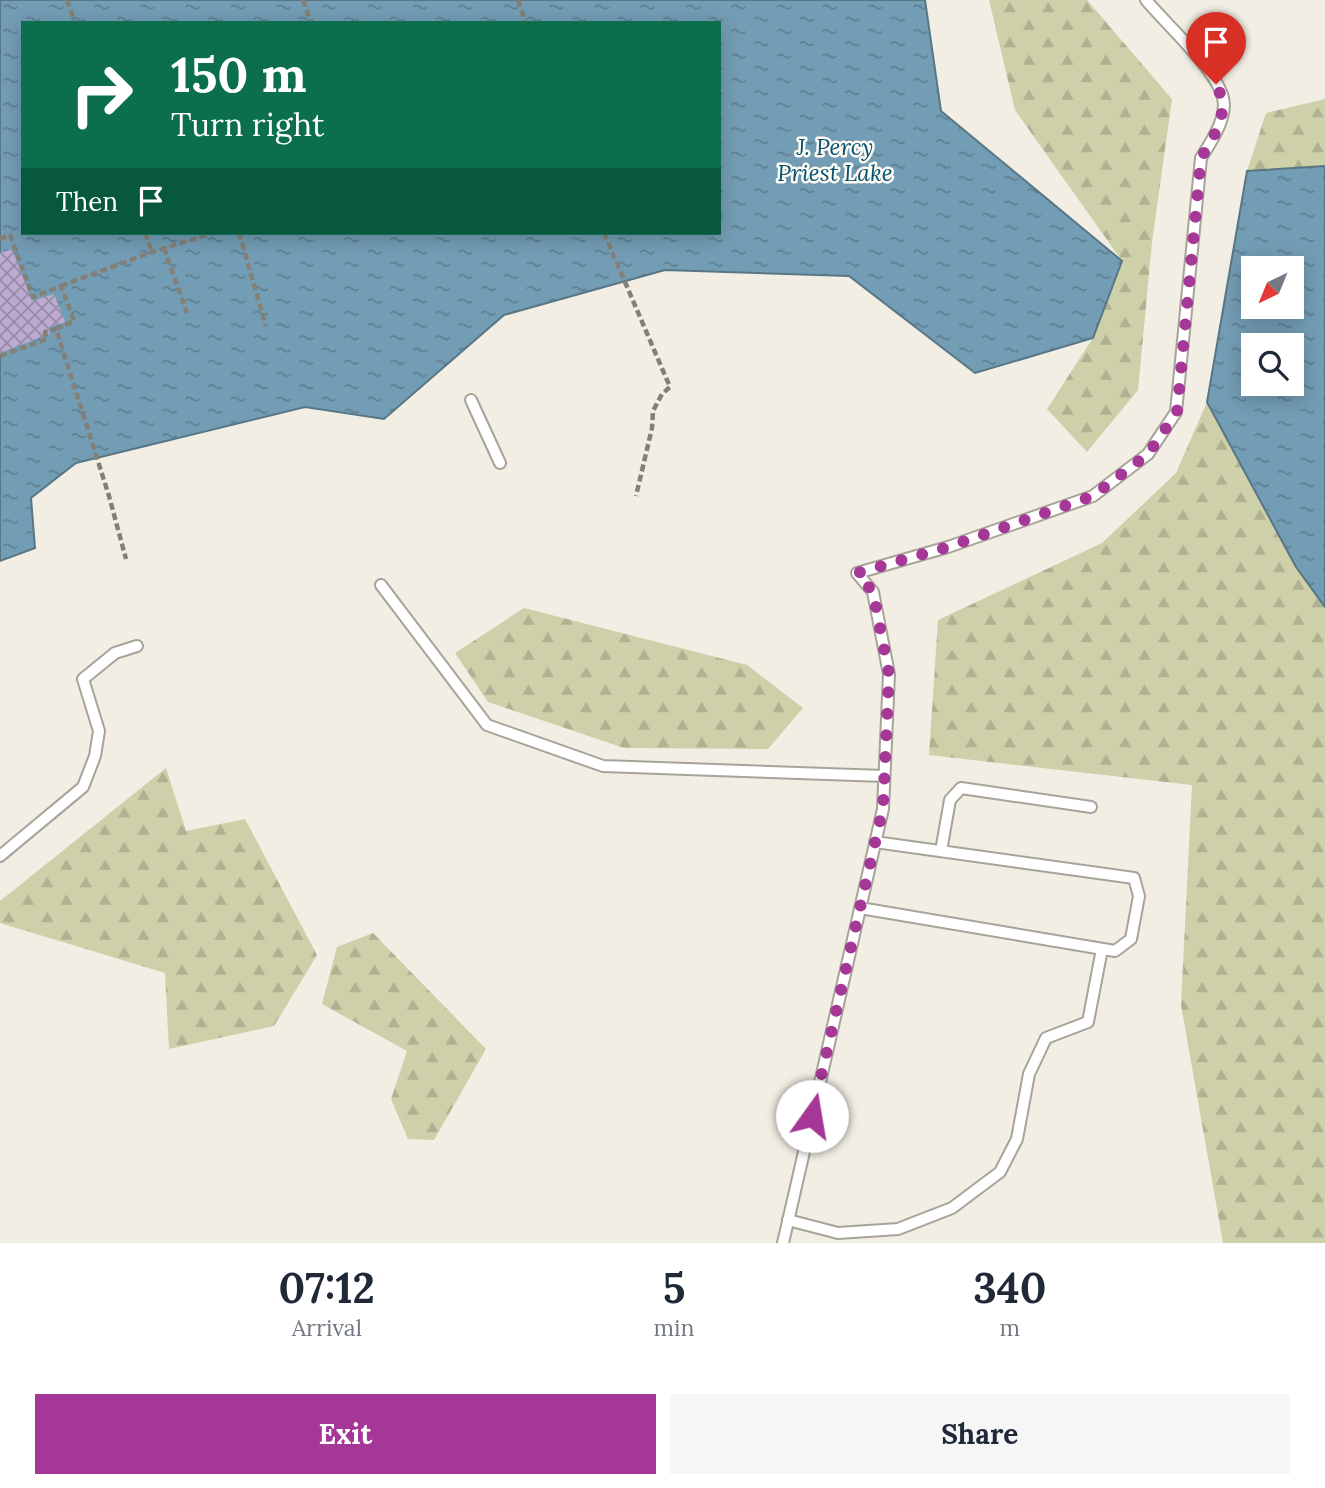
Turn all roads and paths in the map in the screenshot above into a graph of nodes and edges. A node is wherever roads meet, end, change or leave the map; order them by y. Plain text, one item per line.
1 (67, 0) edge
2 (303, 0) edge
3 (518, 0) edge
4 (1146, 0) edge
5 (74, 21) edge
6 (310, 21) edge
7 (525, 21) edge
8 (146, 235) edge
9 (206, 235) edge
10 (240, 235) edge
11 (605, 235) edge
12 (0, 239) edge
13 (164, 248) junction
14 (152, 252) junction
15 (61, 286) junction
16 (187, 313) dead end
17 (265, 326) dead end
18 (56, 329) junction
19 (0, 356) edge
20 (471, 400) dead end
21 (500, 463) dead end
22 (636, 496) dead end
23 (126, 559) dead end
24 (381, 585) dead end
25 (137, 646) dead end
26 (884, 776) junction
27 (1091, 807) dead end
28 (875, 842) junction
29 (941, 851) junction
30 (0, 856) edge
31 (860, 908) junction
32 (1102, 949) junction
33 (788, 1220) junction
34 (783, 1243) edge

1 - 5 path
2 - 6 path
3 - 7 path
4 - 26 lane
8 - 14 path
9 - 13 path
10 - 17 path
11 - 22 path
12 - 15 path
13 - 14 path
13 - 16 path
14 - 15 path
15 - 18 path
18 - 19 path
18 - 23 path
20 - 21 lane
24 - 26 lane
25 - 30 lane
26 - 28 lane
27 - 29 lane
28 - 29 lane
28 - 31 lane
29 - 32 lane
31 - 32 lane
31 - 33 lane
32 - 33 lane
33 - 34 lane

